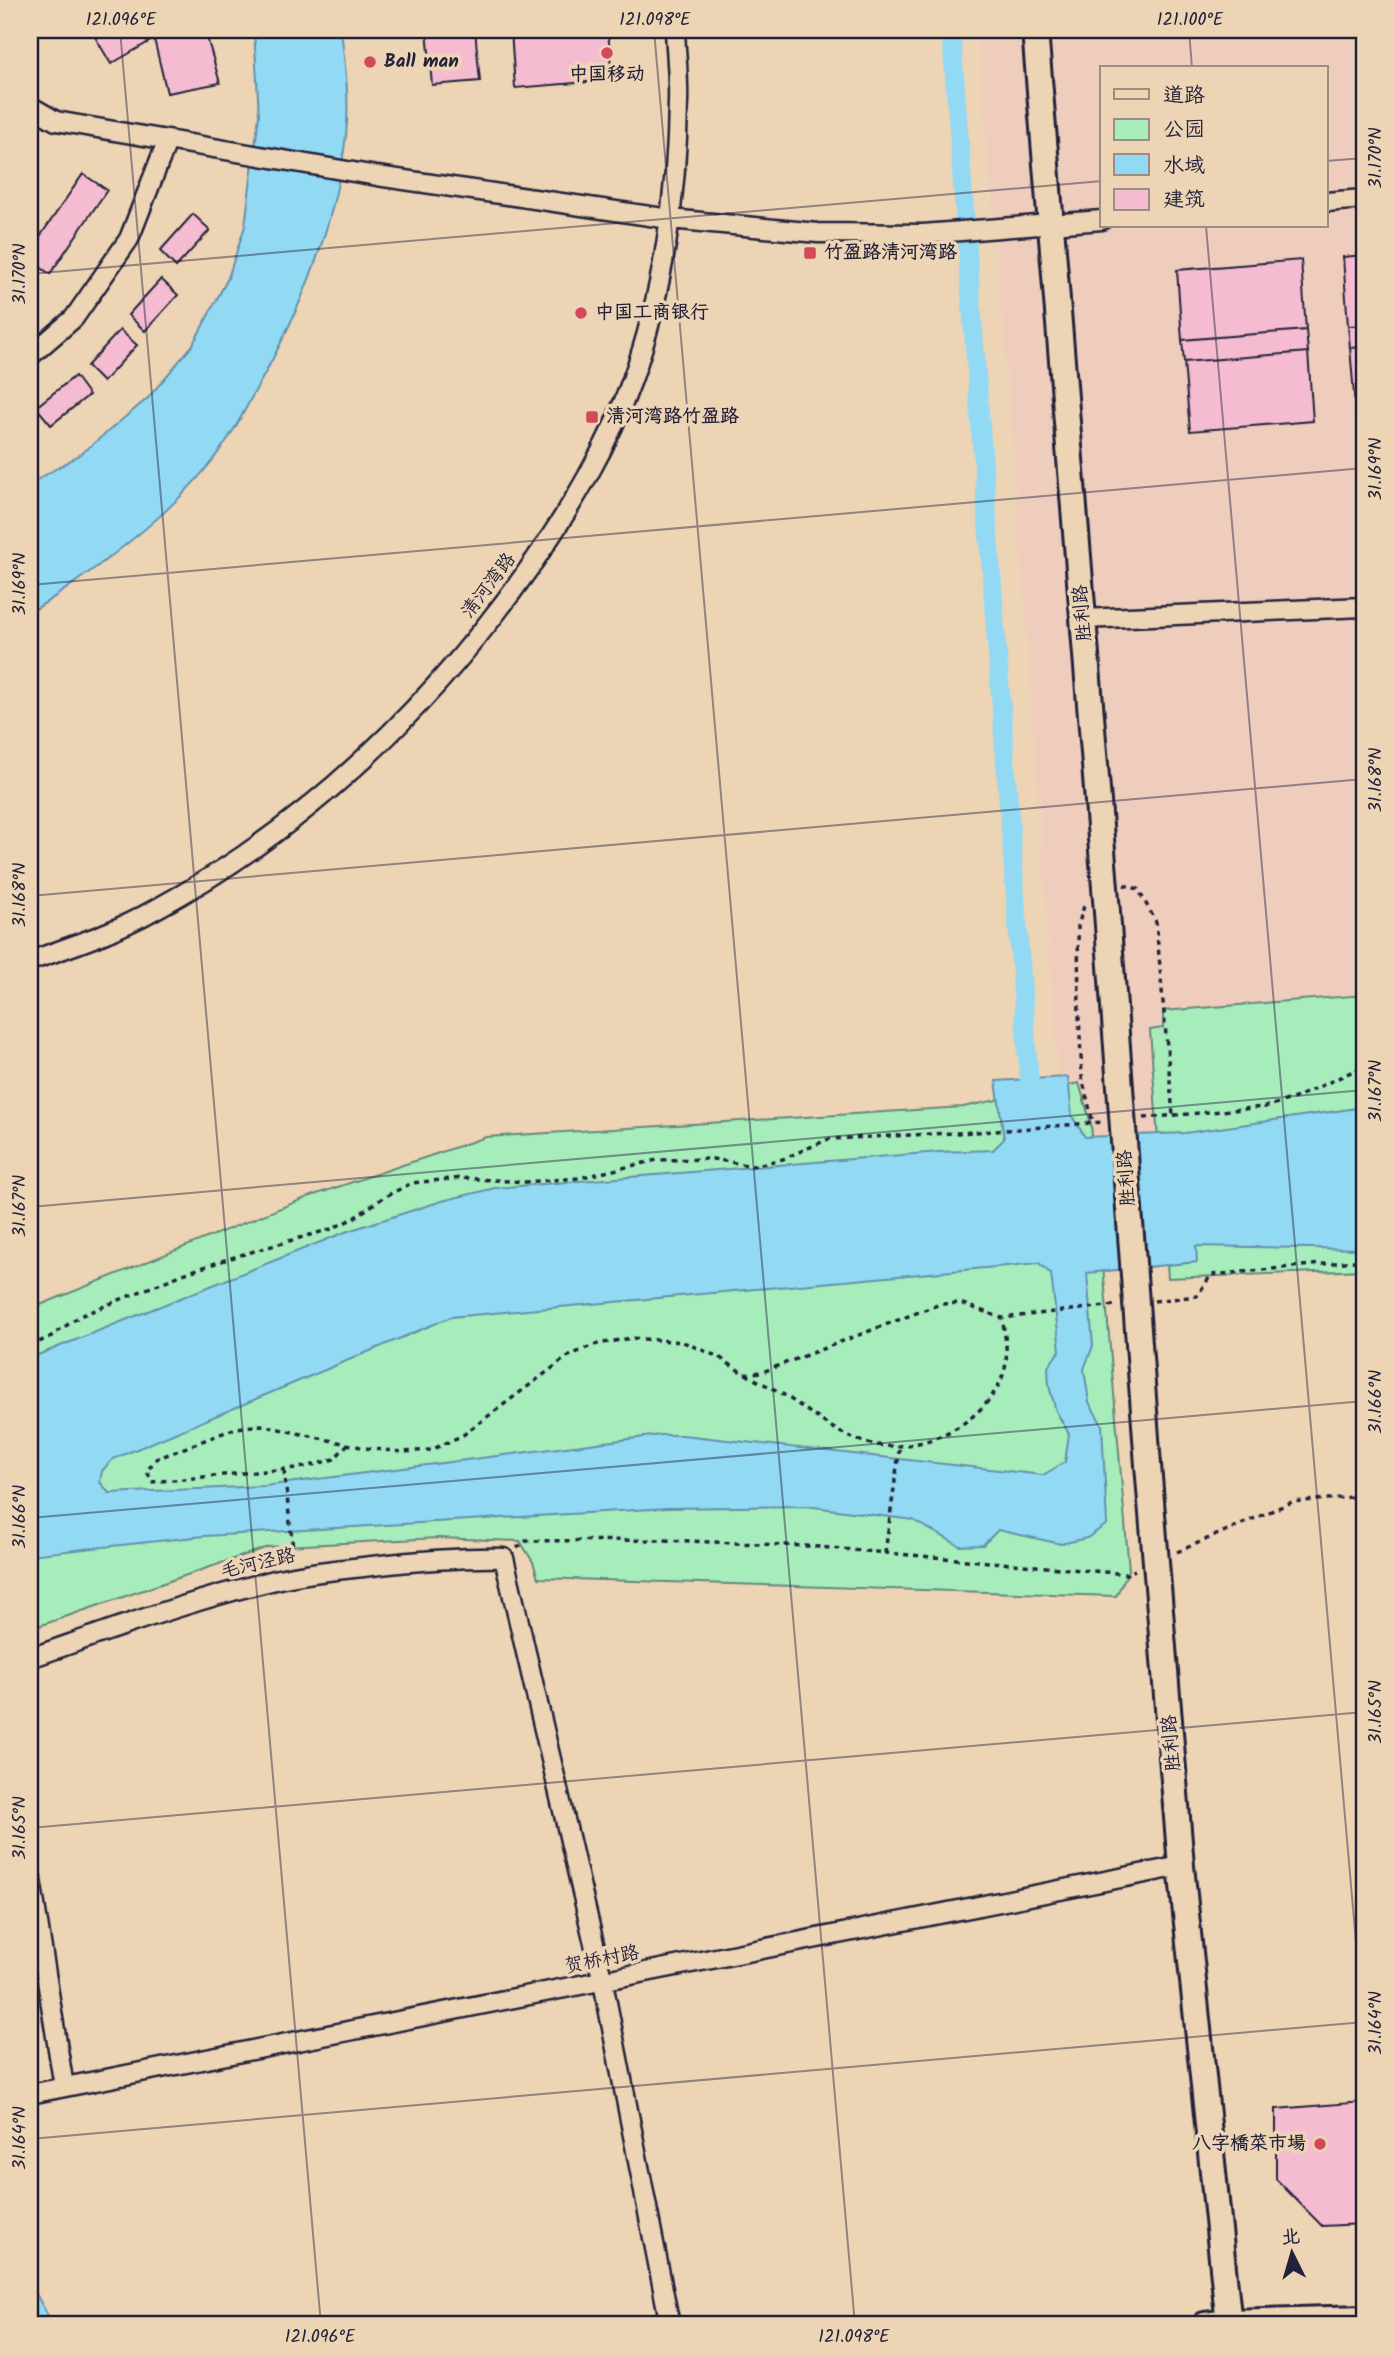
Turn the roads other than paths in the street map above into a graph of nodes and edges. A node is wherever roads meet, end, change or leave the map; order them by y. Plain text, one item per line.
1 (675, 30) edge
2 (1035, 30) edge
3 (30, 106) edge
4 (169, 139) junction
5 (1364, 199) edge
6 (1328, 202) edge
7 (670, 219) junction
8 (1100, 220) edge
9 (1051, 224) junction
10 (30, 356) edge
11 (1364, 607) edge
12 (1083, 619) junction
13 (30, 961) edge
14 (30, 1658) edge
15 (1181, 1866) junction
16 (30, 1873) edge
17 (603, 1982) junction
18 (64, 2087) junction
19 (30, 2094) edge
20 (1364, 2318) edge
21 (1221, 2324) edge
22 (670, 2325) edge

1 - 7 street, 清河湾路
2 - 9 main road, 胜利路
3 - 4 street
4 - 7 street
4 - 10 street
5 - 6 street
7 - 9 street
7 - 13 street, 清河湾路
8 - 9 street
9 - 12 main road, 胜利路
11 - 12 street
12 - 15 main road, 胜利路, bridge
14 - 17 street, 毛河泾路
15 - 17 street, 贺桥村路
15 - 21 main road, 胜利路
16 - 18 street
17 - 18 street, 贺桥村路
17 - 22 street
18 - 19 street, 贺桥村路
20 - 21 main road

